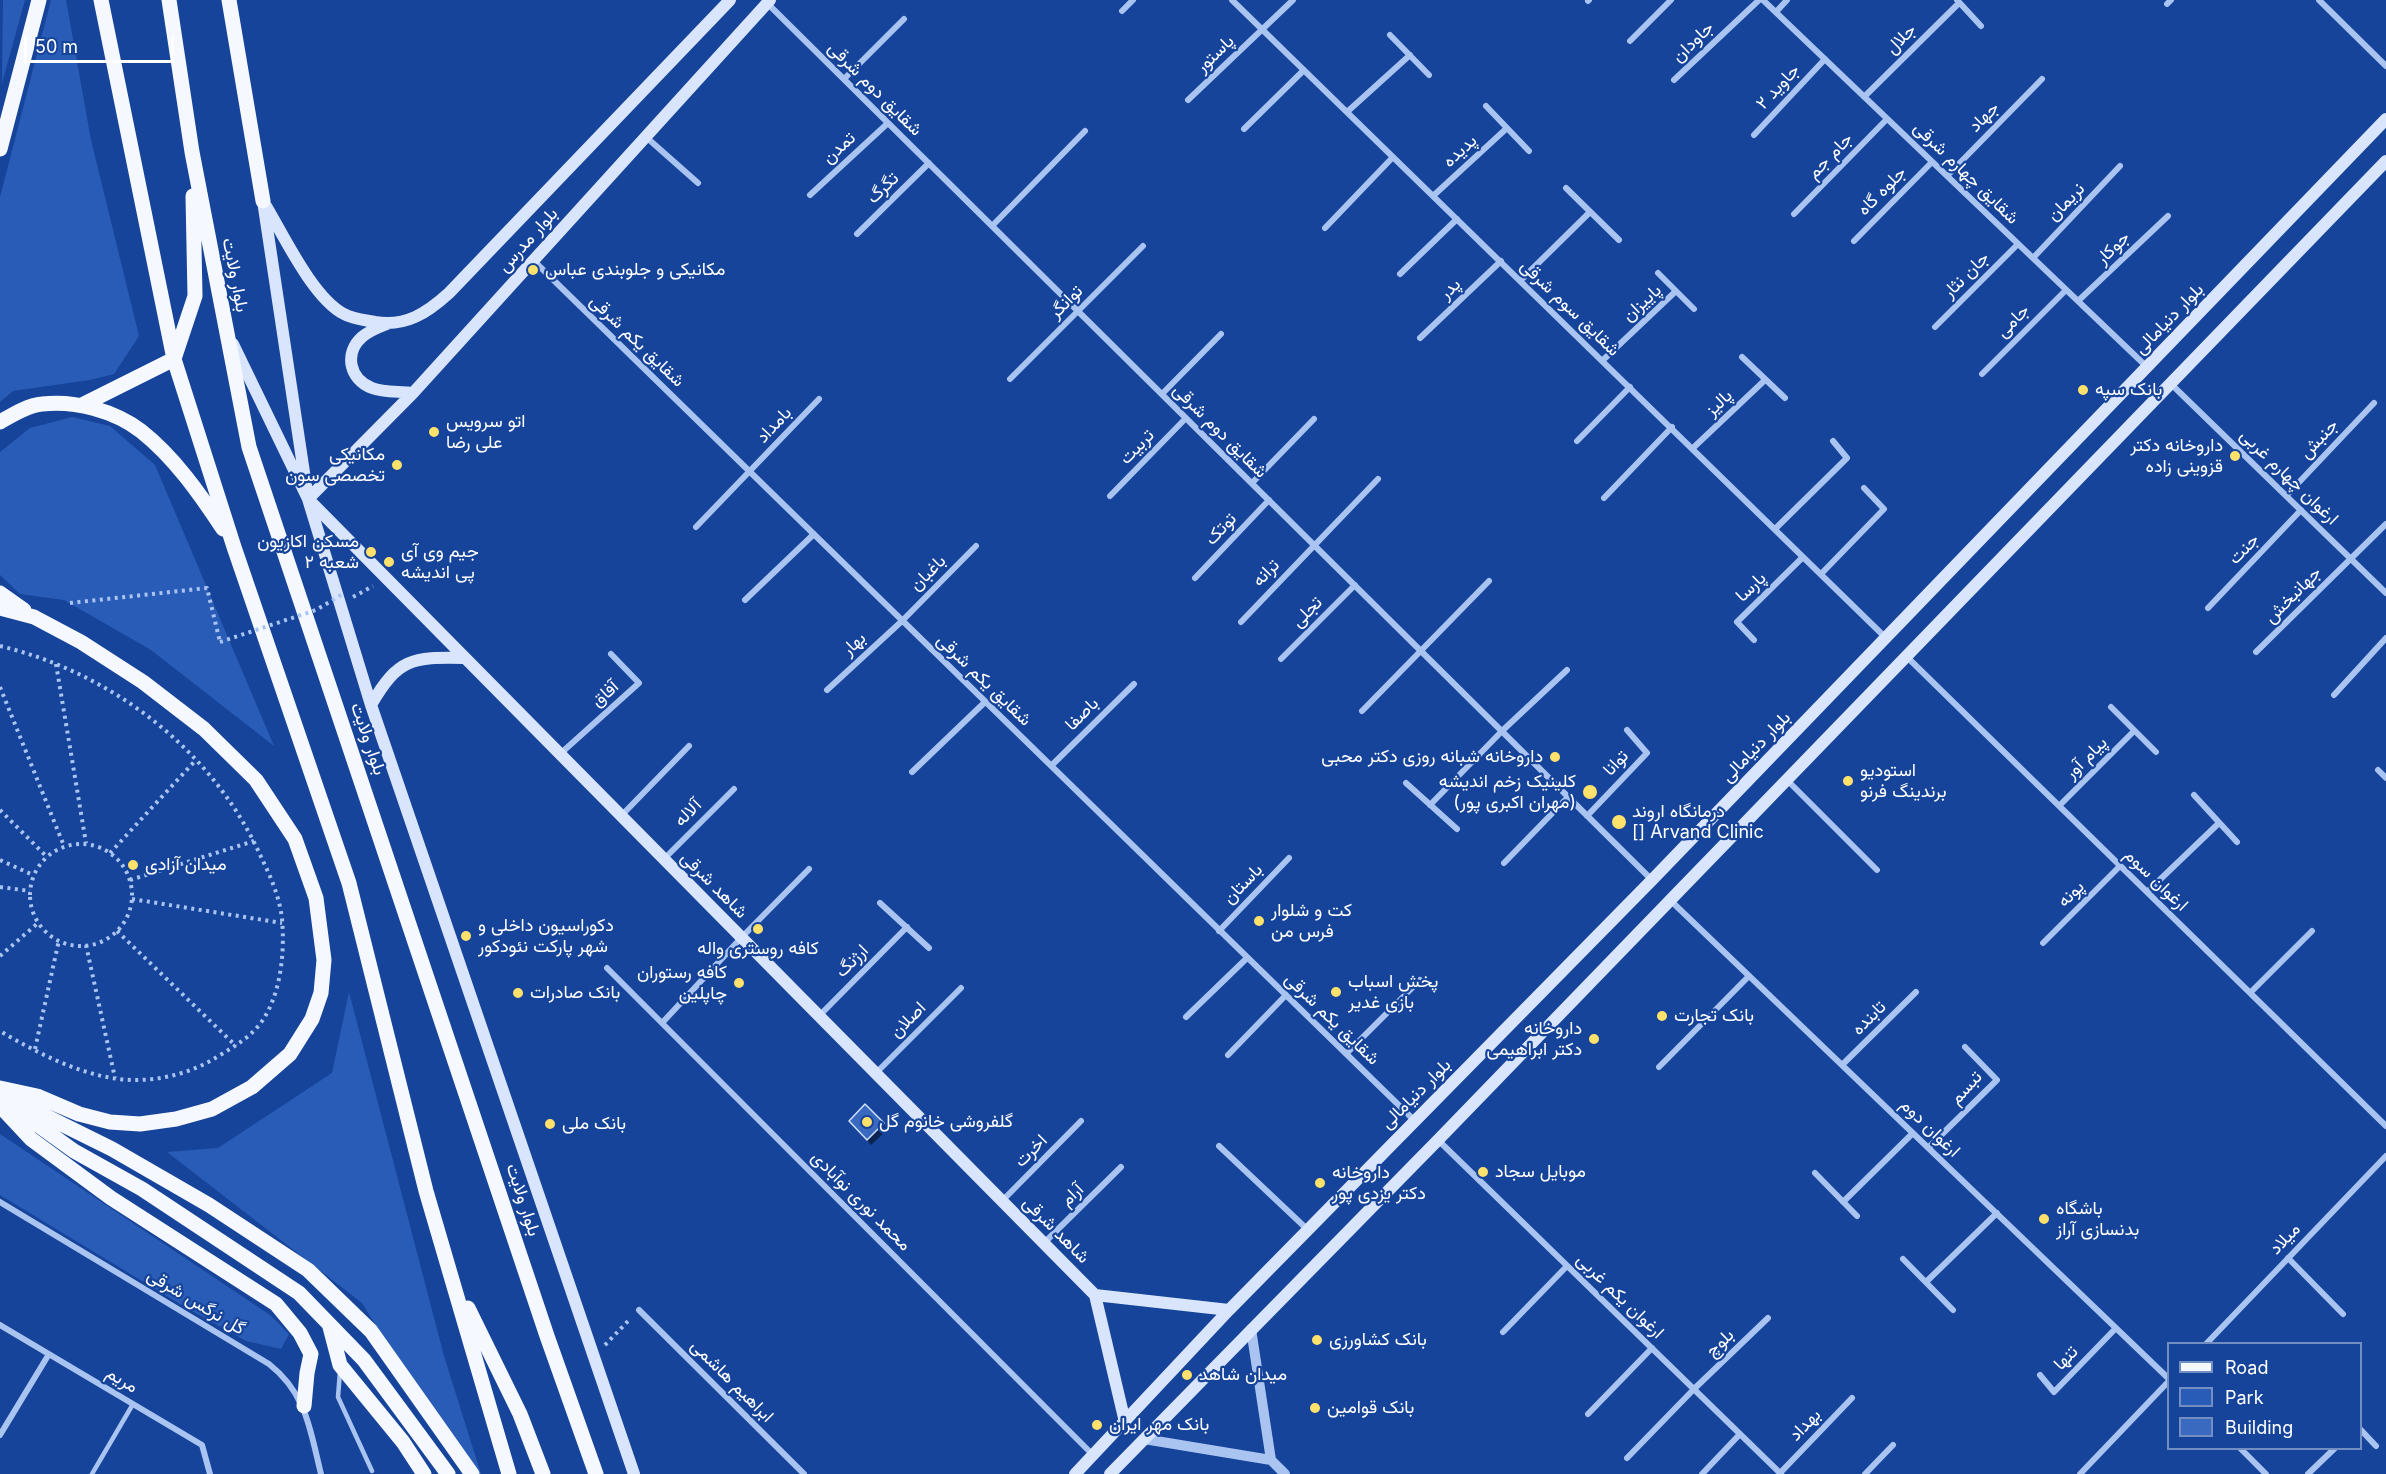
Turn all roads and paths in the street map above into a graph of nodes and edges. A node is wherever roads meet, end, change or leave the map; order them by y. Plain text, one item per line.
1 (39, 0) edge
2 (101, 0) edge
3 (169, 0) edge
4 (229, 0) edge
5 (730, 0) edge
6 (1133, 0) edge
7 (1232, 0) edge
8 (1293, 0) edge
9 (1671, 0) edge
10 (1761, 0) edge
11 (1787, 0) edge
12 (2319, 0) edge
13 (769, 1) edge
14 (1958, 1) edge
15 (1122, 11) dead end
16 (1776, 12) junction
17 (904, 19) dead end
18 (1981, 26) dead end
19 (1262, 29) junction
20 (1390, 35) dead end
21 (1630, 41) dead end
22 (1410, 55) junction
23 (1825, 59) junction
24 (2386, 66) edge
25 (1304, 70) junction
26 (1429, 75) dead end
27 (844, 79) junction
28 (2042, 79) dead end
29 (1674, 81) dead end
30 (1864, 97) junction
31 (1188, 100) dead end
32 (1486, 106) dead end
33 (1347, 112) junction
34 (1887, 119) junction
35 (2386, 119) edge
36 (888, 123) junction
37 (1507, 128) junction
38 (1244, 129) dead end
39 (1086, 131) dead end
40 (1754, 135) dead end
41 (646, 136) junction
42 (0, 149) edge
43 (1529, 151) dead end
44 (192, 152) junction
45 (1393, 156) junction
46 (2386, 161) edge
47 (1932, 162) junction
48 (929, 163) junction
49 (2120, 166) dead end
50 (1947, 176) junction
51 (698, 183) dead end
52 (1566, 189) dead end
53 (810, 195) dead end
54 (1434, 196) junction
55 (263, 201) junction
56 (1590, 212) junction
57 (1794, 214) dead end
58 (2168, 216) dead end
59 (1457, 219) junction
60 (992, 226) junction
61 (1324, 228) dead end
62 (857, 234) dead end
63 (1619, 240) dead end
64 (1854, 241) dead end
65 (2018, 244) junction
66 (1143, 246) dead end
67 (2033, 258) junction
68 (533, 261) junction
69 (1501, 261) junction
70 (1658, 273) dead end
71 (1400, 274) dead end
72 (1521, 280) junction
73 (2066, 290) junction
74 (1676, 291) junction
75 (2078, 301) junction
76 (1694, 309) dead end
77 (1079, 311) junction
78 (387, 324) junction
79 (1935, 327) dead end
80 (226, 330) junction
81 (1221, 334) dead end
82 (1420, 338) dead end
83 (1742, 357) dead end
84 (174, 359) junction
85 (1603, 360) junction
86 (2147, 368) junction
87 (1982, 374) dead end
88 (1010, 379) dead end
89 (1765, 380) junction
90 (2170, 383) junction
91 (1630, 387) junction
92 (413, 393) junction
93 (1162, 394) junction
94 (1785, 398) dead end
95 (819, 399) dead end
96 (2374, 403) dead end
97 (82, 405) junction
98 (1186, 418) junction
99 (1314, 419) dead end
100 (0, 422) edge
101 (1672, 428) junction
102 (1577, 441) dead end
103 (1833, 441) dead end
104 (1693, 448) junction
105 (750, 473) junction
106 (1378, 479) dead end
107 (1252, 483) junction
108 (1864, 488) dead end
109 (1110, 496) dead end
110 (2286, 496) junction
111 (1604, 498) dead end
112 (308, 500) junction
113 (1269, 500) junction
114 (2301, 510) junction
115 (2386, 524) edge
116 (696, 527) dead end
117 (1775, 529) junction
118 (814, 534) junction
119 (1314, 545) junction
120 (976, 546) dead end
121 (234, 547) junction
122 (1803, 557) junction
123 (2350, 558) junction
124 (1821, 574) junction
125 (1195, 578) dead end
126 (387, 579) junction
127 (1489, 581) dead end
128 (1354, 585) junction
129 (0, 593) edge
130 (2386, 593) edge
131 (343, 594) dead end
132 (352, 597) dead end
133 (745, 600) dead end
134 (70, 603) dead end
135 (0, 608) edge
136 (2208, 608) dead end
137 (34, 617) junction
138 (902, 621) junction
139 (1241, 622) dead end
140 (2386, 638) edge
141 (1886, 639) junction
142 (1754, 640) dead end
143 (0, 646) edge
144 (1421, 651) junction
145 (2256, 652) dead end
146 (611, 654) dead end
147 (1906, 656) junction
148 (464, 657) junction
149 (1281, 659) dead end
150 (56, 664) junction
151 (1567, 670) dead end
152 (1134, 684) dead end
153 (0, 687) edge
154 (827, 690) dead end
155 (2334, 694) dead end
156 (985, 702) junction
157 (371, 705) junction
158 (2111, 707) dead end
159 (1362, 711) dead end
160 (1627, 730) dead end
161 (1502, 731) junction
162 (2134, 731) junction
163 (689, 746) dead end
164 (2156, 752) dead end
165 (560, 754) junction
166 (195, 760) junction
167 (1051, 766) junction
168 (2378, 770) dead end
169 (912, 772) dead end
170 (2386, 778) edge
171 (1787, 779) junction
172 (1406, 783) dead end
173 (734, 789) dead end
174 (2194, 795) dead end
175 (1568, 797) junction
176 (1430, 805) junction
177 (2059, 806) junction
178 (0, 810) edge
179 (621, 816) junction
180 (1587, 816) junction
181 (2219, 823) junction
182 (1457, 829) dead end
183 (254, 841) junction
184 (2237, 842) dead end
185 (86, 843) junction
186 (64, 846) junction
187 (110, 853) junction
188 (46, 857) junction
189 (1289, 858) dead end
190 (663, 859) junction
191 (0, 860) edge
192 (1504, 863) dead end
193 (2120, 866) junction
194 (809, 869) dead end
195 (1877, 870) dead end
196 (33, 875) junction
197 (130, 880) junction
198 (1652, 880) junction
199 (0, 887) edge
200 (30, 891) junction
201 (2147, 892) junction
202 (132, 899) junction
203 (1670, 900) junction
204 (880, 903) dead end
205 (38, 923) junction
206 (282, 923) junction
207 (907, 927) junction
208 (1220, 930) junction
209 (117, 931) junction
210 (2312, 931) dead end
211 (741, 938) junction
212 (59, 940) junction
213 (2043, 943) dead end
214 (86, 945) junction
215 (929, 948) dead end
216 (0, 956) edge
217 (1247, 958) junction
218 (607, 968) dead end
219 (1749, 976) junction
220 (1420, 980) dead end
221 (961, 988) dead end
222 (1916, 992) dead end
223 (2250, 993) junction
224 (1286, 995) junction
225 (819, 1016) junction
226 (1186, 1017) dead end
227 (662, 1023) junction
228 (0, 1031) edge
229 (236, 1046) junction
230 (1965, 1047) dead end
231 (36, 1049) junction
232 (1346, 1054) junction
233 (1228, 1055) dead end
234 (1842, 1065) junction
235 (1659, 1067) dead end
236 (876, 1074) junction
237 (115, 1078) junction
238 (0, 1088) edge
239 (0, 1093) edge
240 (0, 1099) edge
241 (0, 1106) edge
242 (1082, 1121) dead end
243 (1415, 1121) junction
244 (2386, 1126) edge
245 (1912, 1133) junction
246 (1438, 1140) junction
247 (1219, 1146) dead end
248 (1928, 1148) junction
249 (2386, 1156) edge
250 (1121, 1167) dead end
251 (1815, 1173) dead end
252 (1002, 1201) junction
253 (0, 1202) edge
254 (1843, 1202) junction
255 (1997, 1213) junction
256 (1857, 1216) dead end
257 (1308, 1230) junction
258 (1044, 1243) junction
259 (1903, 1258) dead end
260 (2288, 1258) junction
261 (1568, 1266) junction
262 (451, 1273) junction
263 (1926, 1282) junction
264 (1095, 1295) junction
265 (639, 1310) joint
266 (1229, 1310) junction
267 (1953, 1310) dead end
268 (2343, 1314) dead end
269 (1768, 1318) dead end
270 (0, 1325) edge
271 (329, 1325) junction
272 (2116, 1328) junction
273 (1251, 1329) junction
274 (1503, 1332) dead end
275 (2208, 1342) edge
276 (1652, 1348) junction
277 (49, 1354) junction
278 (594, 1356) junction
279 (340, 1365) junction
280 (2040, 1375) dead end
281 (2167, 1378) edge
282 (2167, 1382) edge
283 (1694, 1389) junction
284 (1852, 1398) dead end
285 (134, 1404) junction
286 (304, 1406) junction
287 (1587, 1414) dead end
288 (1125, 1422) junction
289 (2362, 1430) edge
290 (1740, 1434) junction
291 (0, 1435) edge
292 (1144, 1439) junction
293 (1893, 1445) dead end
294 (2376, 1446) dead end
295 (2241, 1450) edge
296 (2334, 1450) edge
297 (1093, 1455) junction
298 (1627, 1458) dead end
299 (1271, 1460) junction
300 (372, 1471) dead end
301 (2264, 1473) edge
302 (92, 1474) edge
303 (210, 1474) edge
304 (321, 1474) edge
305 (424, 1474) edge
306 (448, 1474) edge
307 (472, 1474) edge
308 (509, 1474) edge
309 (543, 1474) edge
310 (596, 1474) edge
311 (634, 1474) edge
312 (804, 1474) edge
313 (1075, 1474) edge
314 (1110, 1474) edge
315 (1285, 1474) edge
316 (1702, 1474) edge
317 (1780, 1474) edge
318 (1865, 1474) edge
319 (2080, 1474) edge
320 (2308, 1474) edge

1 - 42 main road
2 - 84 main road
3 - 44 main road, بلوار ولایت
4 - 55 main road
5 - 78 main road, بلوار مدرس
6 - 15 street
7 - 19 street, شقایق سوم شرقی
8 - 19 street, پاستور
9 - 21 street
10 - 16 street, شقایق چهارم شرقی
10 - 29 street, جاودان
11 - 16 street
12 - 24 street
13 - 27 street, شقایق دوم شرقی
13 - 41 main road, بلوار مدرس
14 - 18 street, جلال
14 - 30 street, جلال
16 - 23 street, شقایق چهارم شرقی
17 - 27 street
19 - 25 street, شقایق سوم شرقی
19 - 31 street, پاستور
20 - 22 street
22 - 26 street
22 - 33 street
23 - 30 street, شقایق چهارم شرقی
23 - 40 street, جاوید ۲
25 - 33 street, شقایق سوم شرقی
25 - 38 street
27 - 36 street, شقایق دوم شرقی
28 - 50 street, جهاد
30 - 34 street, شقایق چهارم شرقی
32 - 37 street
33 - 45 street, شقایق سوم شرقی
34 - 47 street, شقایق چهارم شرقی
34 - 57 street, جام جم
35 - 86 main road, بلوار دنیامالی
36 - 48 street, شقایق دوم شرقی
36 - 53 street, تمدن
37 - 43 street
37 - 54 street, پدیده
39 - 60 street
41 - 51 street
41 - 68 main road, بلوار مدرس
44 - 80 main road, بلوار ولایت
44 - 84 main road
45 - 54 street, شقایق سوم شرقی
45 - 61 street
46 - 90 main road
47 - 50 street, شقایق چهارم شرقی
47 - 64 street, جلوه گاه
48 - 60 street, شقایق دوم شرقی
48 - 62 street, تگرگ
49 - 67 street, نریمان
50 - 65 street, شقایق چهارم شرقی
52 - 56 street
54 - 59 street, شقایق سوم شرقی
55 - 78 main road
55 - 112 main road
56 - 63 street
56 - 72 street
58 - 75 street, جوکار
59 - 69 street, شقایق سوم شرقی
59 - 71 street
60 - 77 street, شقایق دوم شرقی
65 - 67 street, شقایق چهارم شرقی
65 - 79 street, جان نثار
66 - 77 street, توانگر
67 - 73 street, شقایق چهارم شرقی
68 - 92 main road, بلوار مدرس
68 - 105 street, شقایق یکم شرقی
69 - 72 street, شقایق سوم شرقی
69 - 82 street, پدر
70 - 74 street, پاییزان
72 - 85 street, شقایق سوم شرقی
73 - 75 street, شقایق چهارم شرقی
73 - 87 street, جامی
74 - 76 street, پاییزان
74 - 85 street, پاییزان
75 - 86 street, شقایق چهارم شرقی
77 - 88 street, توانگر
77 - 93 street, شقایق دوم شرقی
78 - 92 main road
80 - 112 main road
80 - 310 main road, بلوار ولایت
81 - 93 street
83 - 89 street
84 - 97 main road
84 - 121 main road
85 - 91 street, شقایق سوم شرقی
86 - 141 main road, بلوار دنیامالی
89 - 94 street
89 - 104 street, پالیز
90 - 110 street, ارغوان چهارم غربی
90 - 147 main road
91 - 101 street, شقایق سوم شرقی
91 - 102 street
92 - 112 main road, بلوار مدرس
93 - 98 street, شقایق دوم شرقی
95 - 105 street, بامداد
96 - 110 street, جنبش
97 - 100 main road
97 - 121 main road
98 - 107 street, شقایق دوم شرقی
98 - 109 street, تربیت
99 - 107 street
101 - 104 street, شقایق سوم شرقی
101 - 111 street
103 - 117 street
104 - 117 street, شقایق سوم شرقی
105 - 116 street, بامداد
105 - 118 street, شقایق یکم شرقی
106 - 119 street, ترانه
107 - 113 street, شقایق دوم شرقی
108 - 124 street
110 - 114 street, ارغوان چهارم غربی
112 - 126 main road, شاهد شرقی
112 - 157 main road, بلوار ولایت
113 - 119 street, شقایق دوم شرقی
113 - 125 street, توتک
114 - 123 street, ارغوان چهارم غربی
114 - 136 street, جنت
115 - 123 street, جهانبخش
117 - 122 street, شقایق سوم شرقی
118 - 133 street
118 - 138 street, شقایق یکم شرقی
119 - 128 street, شقایق دوم شرقی
119 - 139 street, ترانه
120 - 138 street, باغبان
121 - 262 main road
122 - 124 street, شقایق سوم شرقی
122 - 142 street, پارسا
123 - 130 street, ارغوان چهارم غربی
123 - 145 street, جهانبخش
124 - 141 street, شقایق سوم شرقی
126 - 132 path
126 - 148 main road, شاهد شرقی
127 - 144 street
128 - 144 street, شقایق دوم شرقی
128 - 149 street, تجلی
129 - 137 main road
131 - 134 path, bridge
135 - 137 main road
137 - 238 main road
138 - 154 street, بهار
138 - 156 street, شقایق یکم شرقی
140 - 155 street
141 - 198 main road, بلوار دنیامالی
143 - 150 path
144 - 159 street
144 - 161 street, شقایق دوم شرقی
146 - 165 street, آفاق
147 - 171 main road
147 - 177 street, ارغوان سوم
148 - 157 main road
148 - 165 main road, شاهد شرقی
150 - 166 path
150 - 185 path
151 - 161 street
152 - 167 street, باصفا
153 - 186 path
156 - 167 street, شقایق یکم شرقی
156 - 169 street
157 - 278 main road, بلوار ولایت
158 - 162 street
160 - 180 street, توانا
161 - 175 street, شقایق دوم شرقی
161 - 176 street
162 - 164 street
162 - 177 street, پیام آور
163 - 179 street
165 - 179 main road, شاهد شرقی
166 - 183 path
166 - 187 path
167 - 208 street, شقایق یکم شرقی
168 - 170 street
171 - 195 street
171 - 203 main road
172 - 176 street
173 - 190 street, آلاله
174 - 181 street
175 - 180 street, شقایق دوم شرقی
175 - 192 street
176 - 182 street
177 - 193 street, ارغوان سوم
178 - 188 path
179 - 190 main road, شاهد شرقی
180 - 198 street, شقایق دوم شرقی
181 - 184 street
181 - 201 street
183 - 197 path
183 - 206 path
185 - 186 path
185 - 187 path
186 - 188 path
187 - 197 path
188 - 196 path
189 - 208 street, باستان
190 - 211 main road, شاهد شرقی
191 - 196 path
193 - 201 street, ارغوان سوم
193 - 213 street, پونه
194 - 211 street
196 - 200 path
197 - 202 path
198 - 243 main road, بلوار دنیامالی
199 - 200 path
200 - 205 path
201 - 223 street, ارغوان سوم
202 - 206 path
202 - 209 path
203 - 219 street, ارغوان دوم
203 - 246 main road
204 - 207 street
205 - 212 path
205 - 216 path
206 - 229 path
207 - 215 street
207 - 225 street, ارژنگ
208 - 217 street, شقایق یکم شرقی
209 - 214 path
209 - 229 path
210 - 223 street
211 - 225 main road, شاهد شرقی
211 - 227 street
212 - 214 path
212 - 231 path
214 - 237 path
217 - 224 street, شقایق یکم شرقی
217 - 226 street
218 - 227 street, محمد نوری نوآبادی
219 - 234 street, ارغوان دوم
219 - 235 street
220 - 232 street
221 - 236 street, اصلان
222 - 234 street, تابنده
223 - 244 street, ارغوان سوم
224 - 232 street, شقایق یکم شرقی
224 - 233 street
225 - 236 main road, شاهد شرقی
227 - 297 street, محمد نوری نوآبادی
228 - 231 path
229 - 237 path
230 - 248 street, تبسم
231 - 237 path
232 - 243 street, شقایق یکم شرقی
234 - 245 street, ارغوان دوم
236 - 252 main road, شاهد شرقی
239 - 307 main road
240 - 271 main road
241 - 286 main road
242 - 252 street, اخرت
243 - 257 main road, بلوار دنیامالی
245 - 248 street, ارغوان دوم
245 - 254 street
246 - 261 street, ارغوان یکم غربی
246 - 273 main road
247 - 257 street
248 - 255 street, ارغوان دوم
249 - 260 street, میلاد
250 - 258 street, آرام
251 - 254 street
252 - 258 main road, شاهد شرقی
253 - 286 street, گل نرگس شرقی
254 - 256 street
255 - 263 street
255 - 272 street, ارغوان دوم
257 - 266 main road, بلوار دنیامالی
258 - 264 main road, شاهد شرقی
259 - 263 street
260 - 268 street
260 - 275 street, میلاد
261 - 274 street
261 - 276 street, ارغوان یکم غربی
262 - 308 main road
262 - 309 main road
263 - 267 street
264 - 266 main road
264 - 288 main road
265 - 278 path
265 - 312 street, ابراهیم هاشمی
266 - 288 main road, بلوار دنیامالی
269 - 283 street, بلوچ
270 - 277 street, مریم
271 - 279 main road
271 - 306 main road
272 - 280 street, تنها
272 - 281 street, ارغوان دوم
273 - 292 main road
273 - 299 street
276 - 283 street, ارغوان یکم غربی
276 - 287 street
277 - 285 street, مریم
277 - 291 street
278 - 311 main road, بلوار ولایت
279 - 300 lane
279 - 305 main road
282 - 319 street
283 - 290 street, ارغوان یکم غربی
283 - 298 street, بلوچ
284 - 317 street, بهداد
285 - 302 lane
285 - 303 street, مریم
286 - 304 street, گل نرگس شرقی
288 - 297 main road, بلوار دنیامالی
289 - 294 street
290 - 316 street
290 - 317 street, ارغوان یکم غربی
292 - 299 street
292 - 314 main road
293 - 318 street
295 - 301 street
296 - 320 street
297 - 313 main road, بلوار دنیامالی
299 - 315 street

